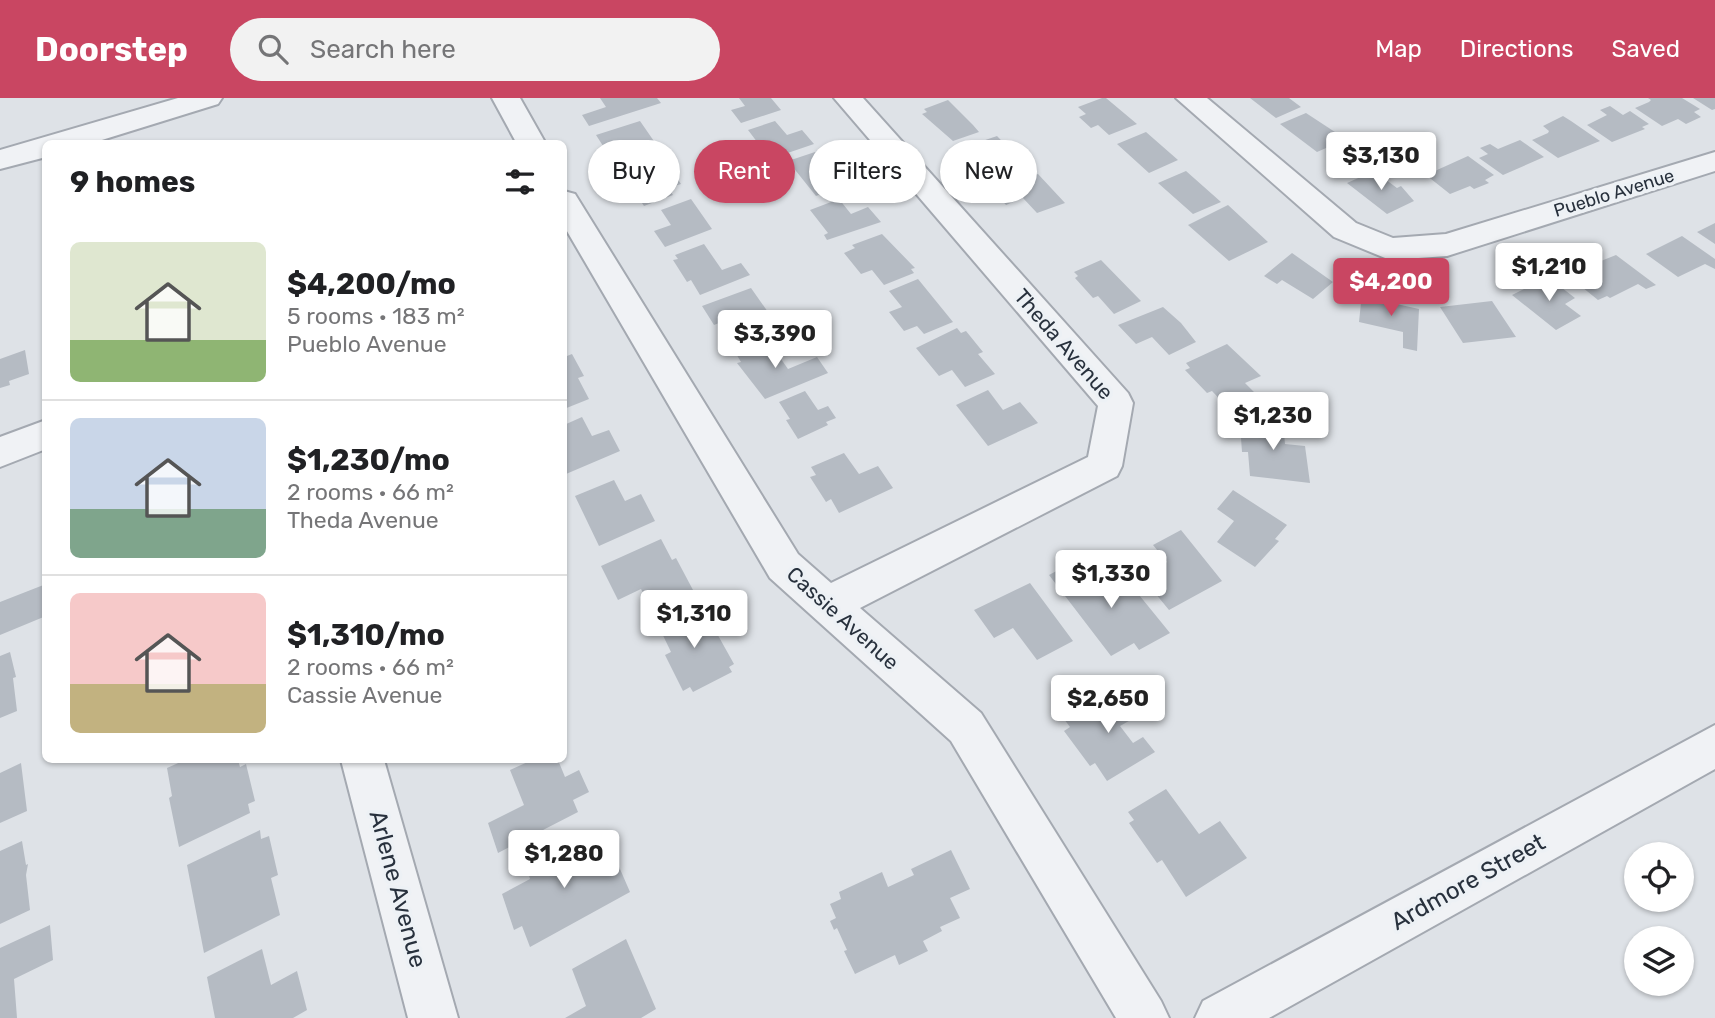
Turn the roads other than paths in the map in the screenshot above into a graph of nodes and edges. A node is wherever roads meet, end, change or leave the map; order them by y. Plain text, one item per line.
1 (208, 98) edge
2 (506, 98) edge
3 (848, 98) edge
4 (1190, 98) edge
5 (69, 140) edge
6 (530, 140) edge
7 (42, 148) edge
8 (0, 160) edge
9 (1715, 161) edge
10 (567, 213) edge
11 (575, 245) edge
12 (42, 436) edge
13 (0, 452) edge
14 (826, 605) junction
15 (1715, 746) edge
16 (364, 763) edge
17 (433, 1018) edge
18 (1144, 1018) edge
19 (1220, 1018) edge

1 - 5 street
2 - 6 street
3 - 14 street, Theda Avenue
4 - 9 street, Pueblo Avenue
7 - 8 street
10 - 11 street, Cassie Avenue
11 - 14 street, Cassie Avenue
12 - 13 street
14 - 18 street, Cassie Avenue
15 - 19 street, Ardmore Street
16 - 17 street, Arlene Avenue

